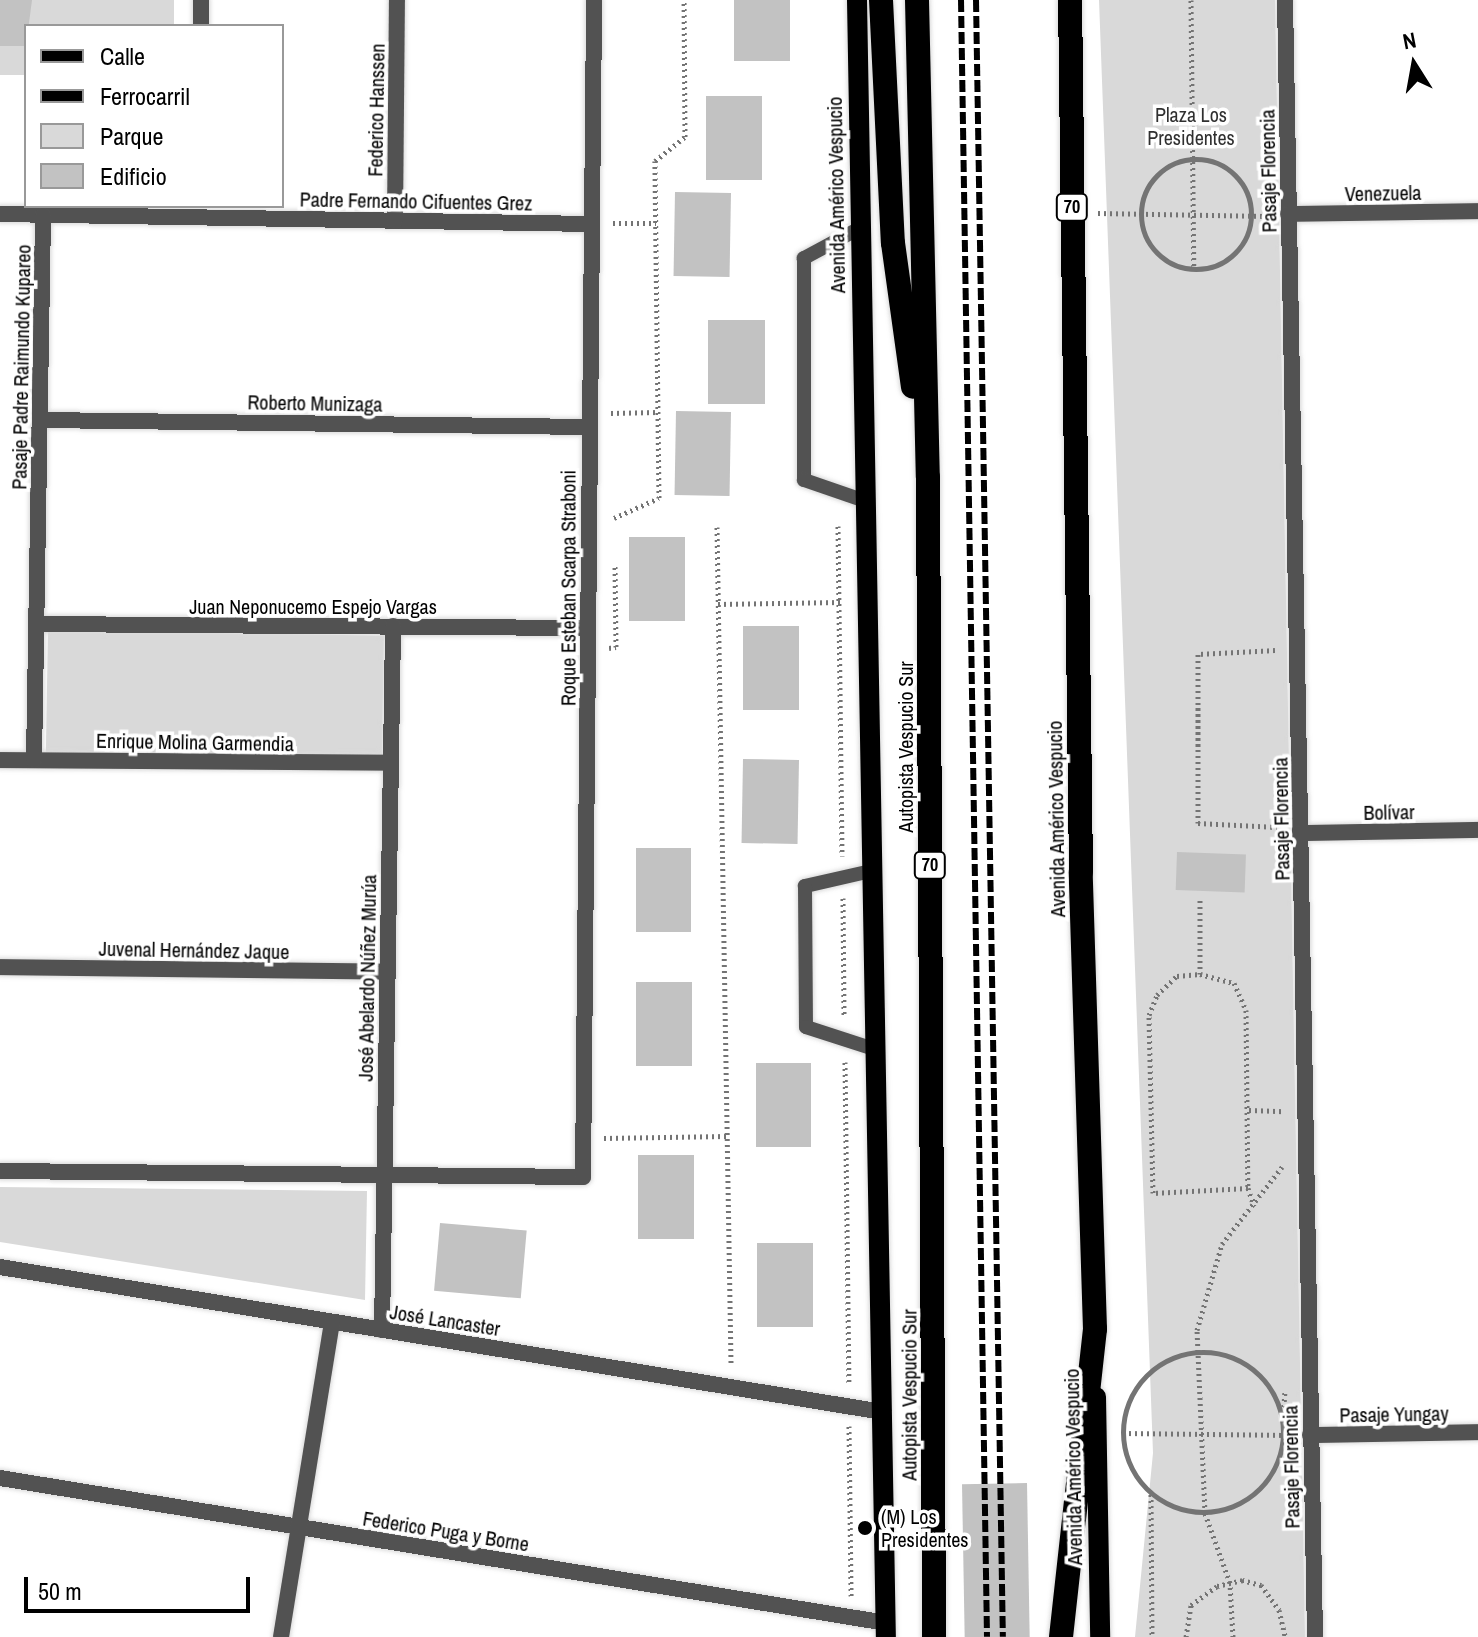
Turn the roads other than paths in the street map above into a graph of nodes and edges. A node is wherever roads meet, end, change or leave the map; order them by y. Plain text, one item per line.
1 (201, 0) edge
2 (397, 0) edge
3 (594, 0) edge
4 (857, 0) edge
5 (881, 0) edge
6 (917, 0) edge
7 (1070, 0) edge
8 (1285, 0) edge
9 (201, 24) edge
10 (1478, 211) edge
11 (201, 212) edge
12 (0, 214) edge
13 (1288, 214) junction
14 (43, 215) junction
15 (395, 221) junction
16 (592, 224) junction
17 (860, 228) junction
18 (40, 420) junction
19 (590, 420) junction
20 (928, 477) junction
21 (865, 501) junction
22 (37, 624) junction
23 (393, 626) junction
24 (588, 628) junction
25 (0, 760) edge
26 (34, 760) junction
27 (390, 763) junction
28 (1478, 830) edge
29 (1301, 833) junction
30 (871, 871) junction
31 (0, 967) edge
32 (387, 972) junction
33 (874, 1049) junction
34 (0, 1171) edge
35 (384, 1177) junction
36 (0, 1267) edge
37 (332, 1322) junction
38 (1095, 1329) junction
39 (382, 1330) junction
40 (883, 1412) junction
41 (1478, 1432) edge
42 (1310, 1435) junction
43 (0, 1478) edge
44 (299, 1527) junction
45 (886, 1630) edge
46 (281, 1637) edge
47 (934, 1637) edge
48 (1061, 1637) edge
49 (1100, 1637) edge
50 (1315, 1637) edge

1 - 9 street
2 - 15 street, Federico Hanssen
3 - 16 street, Roque Esteban Scarpa Straboni
4 - 17 main road, Avenida Américo Vespucio
5 - 20 highway
6 - 20 highway, Autopista Vespucio Sur / 70
7 - 38 highway, Avenida Américo Vespucio / 70
8 - 13 street, Pasaje Florencia
10 - 13 street, Venezuela
11 - 14 street, Padre Fernando Cifuentes Grez
11 - 15 street, Padre Fernando Cifuentes Grez
12 - 14 street, Padre Fernando Cifuentes Grez
13 - 29 street, Pasaje Florencia
14 - 18 street, Pasaje Padre Raimundo Kupareo
15 - 16 street, Padre Fernando Cifuentes Grez
16 - 19 street, Roque Esteban Scarpa Straboni
17 - 21 main road, Avenida Américo Vespucio
17 - 21 lane
18 - 19 street, Roberto Munizaga
18 - 22 street, Pasaje Padre Raimundo Kupareo
19 - 24 street, Roque Esteban Scarpa Straboni
20 - 47 highway, Autopista Vespucio Sur / 70
21 - 30 main road, Avenida Américo Vespucio
22 - 23 street, Juan Neponucemo Espejo Vargas
22 - 26 street, Pasaje Padre Raimundo Kupareo
23 - 24 street, Juan Neponucemo Espejo Vargas
23 - 27 street, José Abelardo Núñez Murúa
24 - 35 street, Roque Esteban Scarpa Straboni
25 - 26 street, Enrique Molina Garmendia
26 - 27 street, Enrique Molina Garmendia
27 - 32 street, José Abelardo Núñez Murúa
28 - 29 street, Bolívar
29 - 42 street, Pasaje Florencia
30 - 33 main road, Avenida Américo Vespucio
30 - 33 lane
31 - 32 street, Juvenal Hernández Jaque
32 - 35 street, José Abelardo Núñez Murúa
33 - 40 main road, Avenida Américo Vespucio
34 - 35 street
35 - 39 street, José Abelardo Núñez Murúa
36 - 37 street, José Lancaster
37 - 39 street, José Lancaster
37 - 44 street
38 - 48 highway, 70
38 - 49 main road, Avenida Américo Vespucio
39 - 40 street, José Lancaster
40 - 45 main road, Avenida Américo Vespucio
41 - 42 street, Pasaje Yungay
42 - 50 street, Pasaje Florencia
43 - 44 street, Federico Puga y Borne
44 - 45 street, Federico Puga y Borne
44 - 46 street

